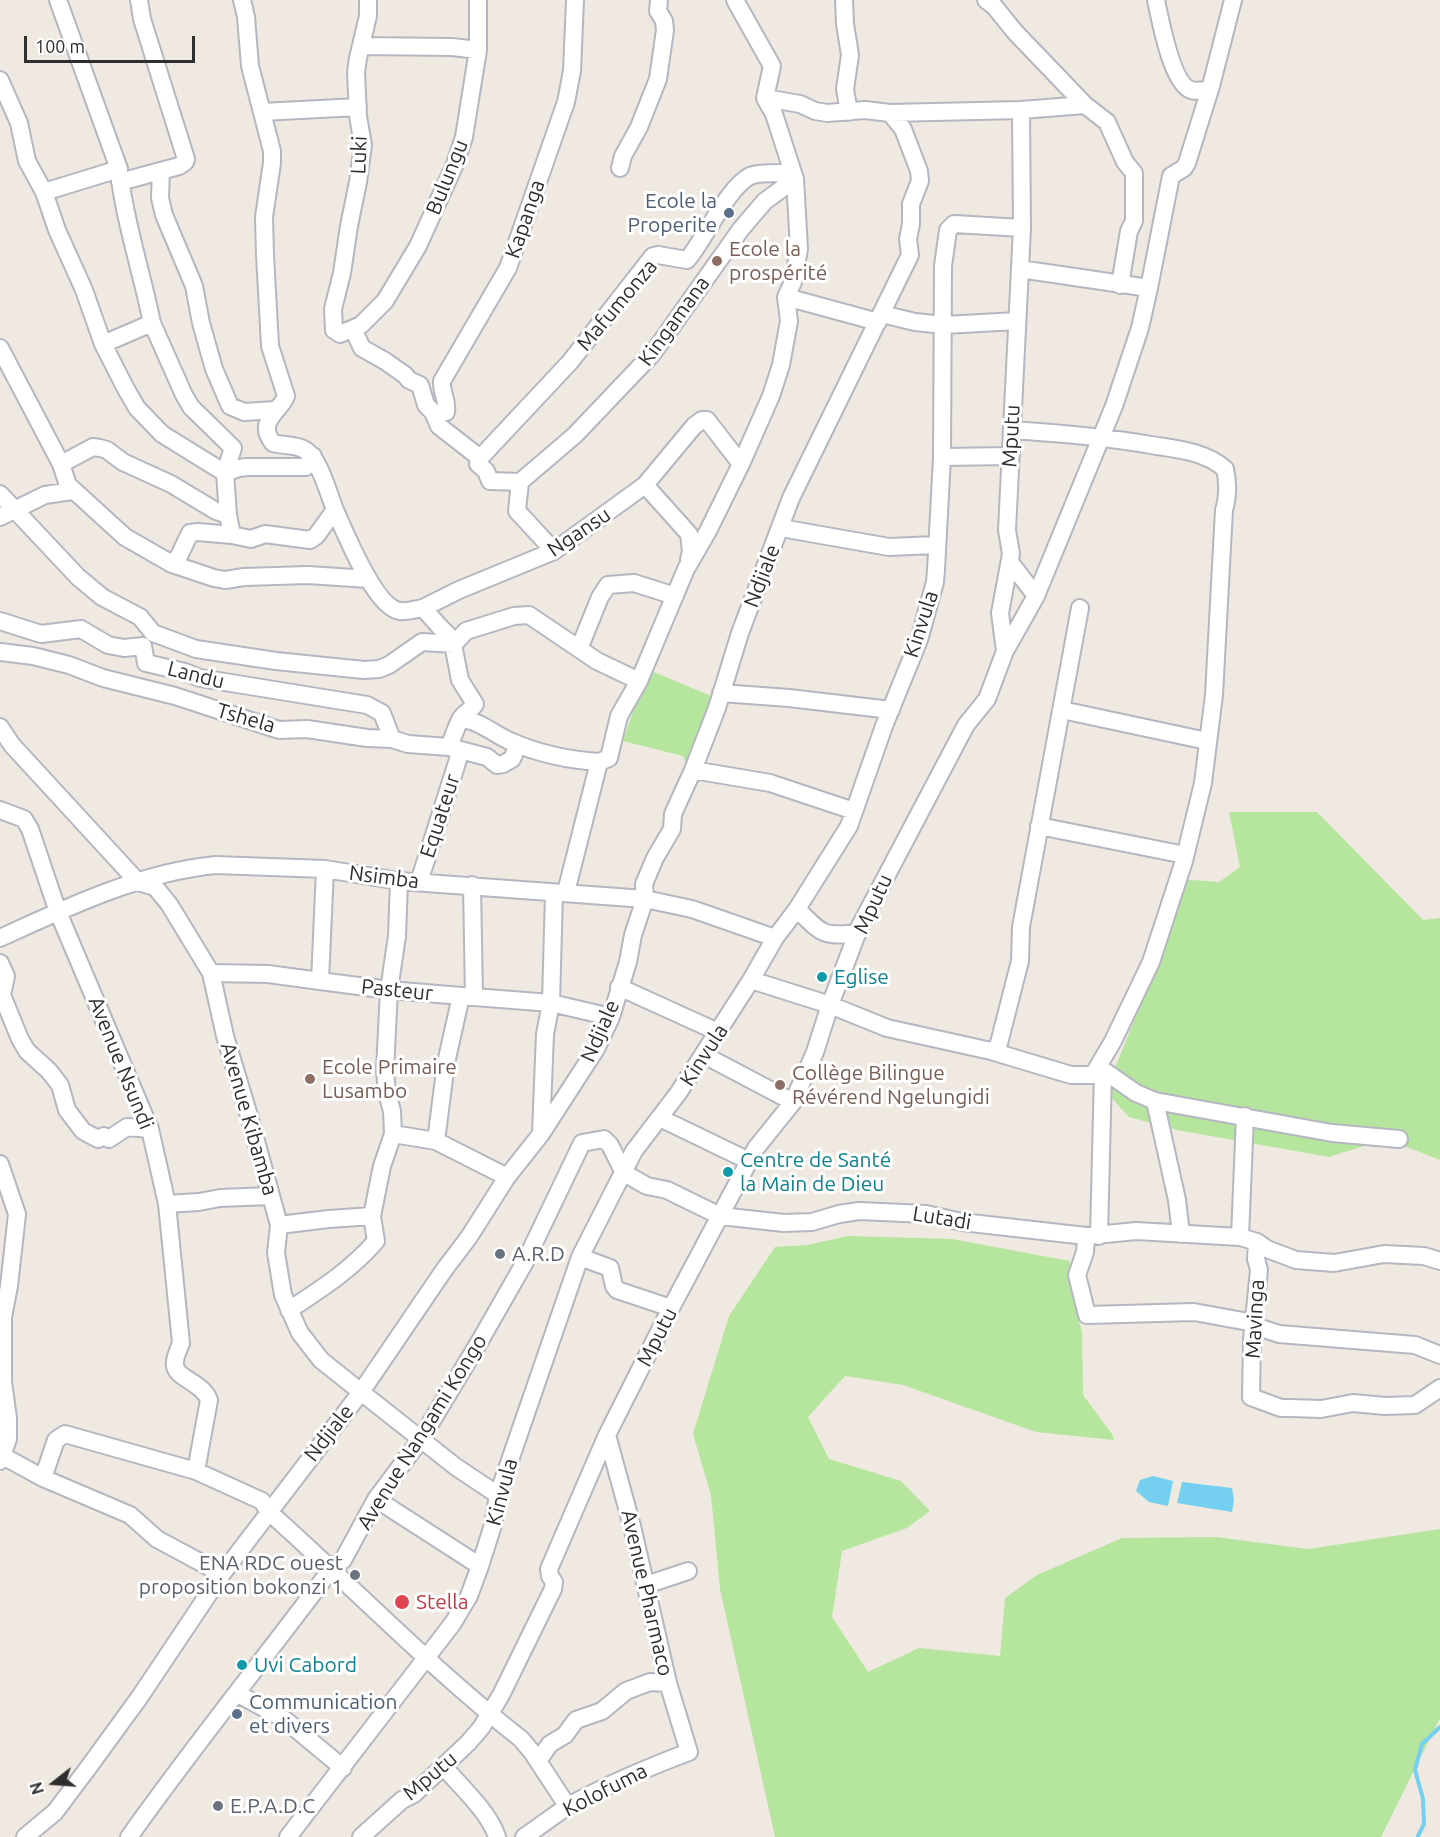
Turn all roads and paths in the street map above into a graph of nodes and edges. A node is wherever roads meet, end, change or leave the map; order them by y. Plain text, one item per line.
1 (58, 0) edge
2 (139, 0) edge
3 (242, 0) edge
4 (368, 0) edge
5 (478, 0) edge
6 (575, 0) edge
7 (659, 0) edge
8 (735, 0) edge
9 (844, 0) edge
10 (986, 0) edge
11 (1156, 0) edge
12 (1233, 0) edge
13 (361, 46) junction
14 (478, 50) junction
15 (0, 80) edge
16 (1210, 89) junction
17 (765, 98) junction
18 (1084, 105) junction
19 (358, 107) junction
20 (1021, 110) junction
21 (262, 112) junction
22 (849, 112) junction
23 (890, 113) junction
24 (620, 168) dead end
25 (161, 171) junction
26 (120, 176) junction
27 (794, 176) junction
28 (44, 192) junction
29 (1022, 228) junction
30 (1020, 269) junction
31 (1120, 285) junction
32 (1149, 288) junction
33 (786, 297) junction
34 (880, 318) junction
35 (1017, 321) junction
36 (152, 323) junction
37 (944, 325) junction
38 (353, 329) junction
39 (103, 344) junction
40 (0, 348) edge
41 (275, 410) junction
42 (435, 415) junction
43 (1012, 430) junction
44 (1102, 436) junction
45 (313, 456) junction
46 (1010, 456) junction
47 (942, 457) junction
48 (480, 458) junction
49 (60, 464) junction
50 (741, 464) junction
51 (225, 473) junction
52 (520, 482) junction
53 (645, 485) junction
54 (72, 490) junction
55 (0, 494) edge
56 (335, 510) junction
57 (7, 513) edge
58 (228, 515) junction
59 (781, 528) junction
60 (232, 535) junction
61 (936, 545) junction
62 (554, 551) junction
63 (1010, 562) junction
64 (172, 564) junction
65 (686, 569) junction
66 (368, 579) junction
67 (675, 596) junction
68 (1036, 596) junction
69 (423, 608) junction
70 (1080, 608) dead end
71 (0, 621) edge
72 (453, 644) junction
73 (579, 649) junction
74 (1005, 651) junction
75 (0, 652) edge
76 (639, 681) junction
77 (722, 693) junction
78 (891, 710) junction
79 (1062, 710) junction
80 (460, 719) junction
81 (0, 727) edge
82 (392, 739) junction
83 (1207, 741) junction
84 (519, 745) junction
85 (455, 748) junction
86 (599, 762) junction
87 (693, 770) junction
88 (0, 810) edge
89 (854, 811) junction
90 (1040, 826) junction
91 (1185, 855) junction
92 (325, 868) junction
93 (399, 880) junction
94 (138, 882) junction
95 (419, 882) junction
96 (472, 885) junction
97 (560, 892) junction
98 (645, 898) junction
99 (798, 909) junction
100 (58, 912) junction
101 (858, 933) junction
102 (0, 938) edge
103 (775, 938) junction
104 (0, 963) edge
105 (211, 973) junction
106 (751, 980) junction
107 (320, 981) junction
108 (619, 987) junction
109 (389, 990) junction
110 (467, 997) junction
111 (551, 1003) junction
112 (830, 1005) junction
113 (611, 1017) junction
114 (718, 1032) junction
115 (990, 1051) junction
116 (704, 1055) junction
117 (1098, 1074) junction
118 (1155, 1101) junction
119 (793, 1102) junction
120 (1245, 1116) junction
121 (660, 1118) junction
122 (150, 1129) junction
123 (393, 1134) junction
124 (541, 1134) junction
125 (1400, 1139) dead end
126 (436, 1141) junction
127 (749, 1161) junction
128 (0, 1164) edge
129 (624, 1173) junction
130 (507, 1177) junction
131 (271, 1196) junction
132 (167, 1204) junction
133 (372, 1216) junction
134 (720, 1216) junction
135 (279, 1225) junction
136 (1181, 1234) junction
137 (1092, 1236) junction
138 (1240, 1237) junction
139 (1262, 1245) junction
140 (580, 1257) junction
141 (1440, 1262) edge
142 (671, 1308) junction
143 (289, 1310) junction
144 (1254, 1323) junction
145 (1440, 1355) edge
146 (1440, 1388) edge
147 (361, 1392) junction
148 (607, 1434) junction
149 (421, 1439) junction
150 (2, 1459) edge
151 (196, 1471) junction
152 (43, 1478) junction
153 (498, 1495) junction
154 (376, 1499) junction
155 (268, 1511) junction
156 (480, 1566) junction
157 (332, 1568) junction
158 (688, 1571) dead end
159 (222, 1574) junction
160 (646, 1585) junction
161 (425, 1659) junction
162 (668, 1683) junction
163 (238, 1694) junction
164 (489, 1714) junction
165 (689, 1752) joint
166 (538, 1761) junction
167 (444, 1767) junction
168 (343, 1768) junction
169 (568, 1807) junction
170 (25, 1837) edge
171 (129, 1837) edge
172 (288, 1837) edge
173 (362, 1837) edge
174 (496, 1837) edge
175 (524, 1837) edge

1 - 26 street
2 - 25 street
3 - 21 street
4 - 13 street, Luki
5 - 14 street, Bulungu
6 - 42 street, Kapanga
7 - 24 street
8 - 17 street
9 - 22 street
10 - 18 street
11 - 16 street
12 - 16 street
13 - 14 street
13 - 19 street, Luki
14 - 38 street, Bulungu
15 - 28 street
16 - 32 street
17 - 22 street
17 - 27 street
18 - 20 street
18 - 31 street
19 - 21 street
19 - 38 street, Luki
20 - 23 street
20 - 29 street, Mputu
21 - 41 street
22 - 23 street
23 - 34 street, Ndjiale
25 - 26 street
25 - 41 street
26 - 28 street
26 - 36 street
27 - 33 street
27 - 48 street, Mafumonza
27 - 52 street, Kingamana
28 - 39 street
29 - 30 street, Mputu
29 - 37 street, Kinvula
30 - 31 street
30 - 35 street, Mputu
31 - 32 street
32 - 44 street
33 - 34 street
33 - 50 street
34 - 37 street
34 - 59 street, Ndjiale
35 - 37 street
35 - 43 street, Mputu
36 - 39 street
36 - 51 street
37 - 47 street, Kinvula
38 - 42 street
39 - 51 street
40 - 49 street
41 - 45 street
42 - 48 street
43 - 44 street
43 - 46 street, Mputu
44 - 68 street
44 - 83 street
45 - 51 street
45 - 56 street
46 - 47 street
46 - 63 street, Mputu
47 - 61 street, Kinvula
48 - 52 street
49 - 54 street
49 - 58 street
50 - 53 street, Ngansu
50 - 65 street
51 - 58 street
52 - 62 street
53 - 62 street, Ngansu
53 - 65 street
54 - 57 street
54 - 64 street
55 - 57 street
56 - 60 street
56 - 66 street
57 - 72 street
58 - 60 street
59 - 61 street
59 - 77 street, Ndjiale
60 - 64 street
61 - 78 street, Kinvula
62 - 69 street, Ngansu
63 - 68 street
63 - 74 street, Mputu
64 - 66 street
65 - 67 street
66 - 69 street
67 - 73 street
67 - 76 street
68 - 74 street
69 - 72 street, Equateur
70 - 79 street
71 - 82 street, Landu
72 - 73 street
72 - 80 street, Equateur
73 - 76 street
74 - 101 street, Mputu
75 - 82 street, Tshela
76 - 86 street
77 - 78 street
77 - 87 street, Ndjiale
78 - 89 street, Kinvula
79 - 83 street
79 - 90 street
80 - 84 street
80 - 85 street, Equateur
81 - 94 street, Avenue Kibamba
82 - 85 street, Tshela
83 - 91 street
84 - 85 street, Tshela
84 - 86 street
85 - 95 street, Equateur
86 - 97 street
87 - 89 street
87 - 98 street, Ndjiale
88 - 100 street, Avenue Nsundi
89 - 99 street, Kinvula
90 - 91 street
90 - 115 street
91 - 117 street
92 - 93 street, Nsimba
92 - 94 street, Nsimba
92 - 107 street
93 - 95 street, Nsimba
93 - 109 street
94 - 100 street, Nsimba
94 - 105 street, Avenue Kibamba
95 - 96 street, Nsimba
96 - 97 street, Nsimba
96 - 110 street
97 - 98 street, Nsimba
97 - 111 street
98 - 103 street, Nsimba
98 - 108 street, Ndjiale
99 - 101 street
99 - 103 street, Kinvula
100 - 102 street, Nsimba
100 - 122 street, Avenue Nsundi
101 - 112 street, Mputu
103 - 106 street, Kinvula
104 - 122 street
105 - 107 street, Pasteur
105 - 131 street, Avenue Kibamba
106 - 112 street
106 - 114 street, Kinvula
107 - 109 street, Pasteur
108 - 113 street, Ndjiale
108 - 114 street
109 - 110 street, Pasteur
109 - 123 street
110 - 111 street, Pasteur
110 - 126 street
111 - 113 street, Pasteur
111 - 124 street
112 - 115 street
112 - 119 street, Mputu
113 - 124 street, Ndjiale
114 - 116 street, Kinvula
115 - 117 street
116 - 119 street
116 - 121 street, Kinvula
117 - 118 street
117 - 137 street
118 - 120 street
118 - 136 street
119 - 127 street, Mputu
120 - 125 street
120 - 138 street
121 - 127 street
121 - 129 street, Kinvula
122 - 132 street, Avenue Nsundi
123 - 126 street
123 - 133 street
124 - 130 street, Ndjiale
126 - 130 street
127 - 134 street, Mputu
128 - 150 street
129 - 134 street, Lutadi
129 - 140 street, Kinvula
129 - 149 street, Avenue Nangami Kongo
130 - 147 street, Ndjiale
131 - 132 street
131 - 135 street, Avenue Kibamba
132 - 151 street, Avenue Nsundi
133 - 135 street
133 - 143 street
134 - 137 street, Lutadi
134 - 142 street, Mputu
135 - 143 street, Avenue Kibamba
136 - 137 street, Lutadi
136 - 138 street, Lutadi
137 - 144 street
138 - 139 street, Lutadi
139 - 141 street, Lutadi
139 - 144 street, Mavinga
140 - 142 street
140 - 153 street, Kinvula
142 - 148 street, Mputu
143 - 147 street, Avenue Kibamba
144 - 145 street
144 - 146 street, Mavinga
147 - 149 street, Avenue Kibamba
147 - 155 street, Ndjiale
148 - 160 street, Avenue Pharmaco
148 - 164 street, Mputu
149 - 153 street, Avenue Kibamba
149 - 154 street, Avenue Nangami Kongo
150 - 152 street
151 - 152 street
151 - 155 street
152 - 159 street
153 - 156 street, Kinvula
154 - 156 street
154 - 157 street, Avenue Nangami Kongo
155 - 157 street
155 - 159 street, Ndjiale
156 - 161 street, Kinvula
157 - 161 street
157 - 163 street, Avenue Nangami Kongo
158 - 160 street
159 - 170 street, Ndjiale
160 - 162 street, Avenue Pharmaco
161 - 164 street
161 - 168 street, Kinvula
162 - 165 street, Avenue Pharmaco
162 - 166 street
163 - 168 street
163 - 171 street, Avenue Nangami Kongo
164 - 166 street
164 - 167 street, Mputu
165 - 169 street, Kolofuma
166 - 169 street
167 - 173 street, Mputu
167 - 174 street
168 - 172 street, Kinvula
169 - 175 street, Kolofuma

